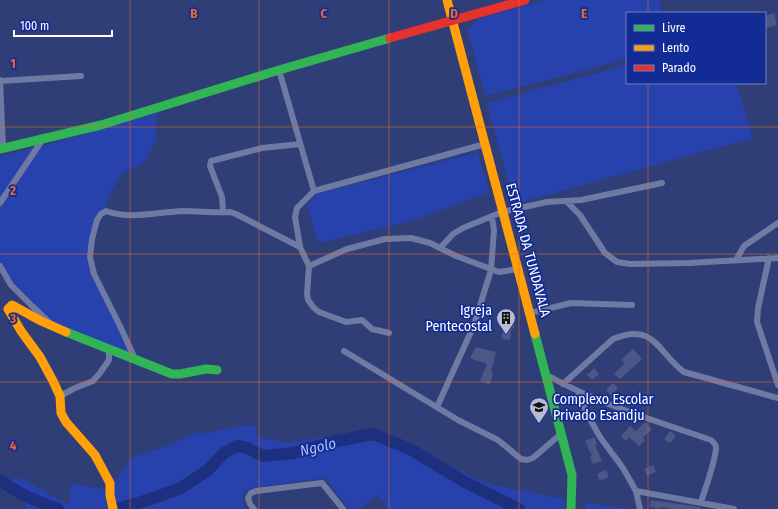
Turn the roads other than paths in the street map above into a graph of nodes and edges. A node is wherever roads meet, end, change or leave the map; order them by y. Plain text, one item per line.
1 (447, 0) edge
2 (525, 0) edge
3 (454, 21) junction
4 (279, 70) junction
5 (81, 76) dead end
6 (0, 81) edge
7 (43, 139) junction
8 (300, 144) junction
9 (485, 144) junction
10 (1, 149) edge
11 (662, 183) dead end
12 (314, 191) junction
13 (566, 201) junction
14 (0, 202) edge
15 (223, 212) junction
16 (502, 212) junction
17 (492, 217) junction
18 (778, 223) edge
19 (300, 247) junction
20 (441, 247) junction
21 (768, 258) junction
22 (778, 258) edge
23 (736, 260) junction
24 (0, 266) edge
25 (309, 266) junction
26 (518, 269) junction
27 (491, 270) junction
28 (632, 305) dead end
29 (530, 313) junction
30 (56, 328) junction
31 (389, 332) dead end
32 (110, 350) junction
33 (344, 351) dead end
34 (135, 359) junction
35 (217, 370) dead end
36 (547, 375) junction
37 (563, 384) junction
38 (778, 385) edge
39 (578, 391) junction
40 (60, 396) junction
41 (778, 398) edge
42 (436, 407) junction
43 (562, 433) junction
44 (636, 492) junction
45 (701, 502) junction
46 (113, 509) edge
47 (254, 509) edge
48 (343, 509) edge
49 (571, 509) edge
50 (640, 509) edge
51 (734, 509) edge

1 - 3 street, ESTRADA DA TUNDAVALA
2 - 3 street
3 - 4 street
3 - 9 street, ESTRADA DA TUNDAVALA
4 - 7 street
4 - 8 street
5 - 6 street
6 - 10 street
7 - 10 street
7 - 14 street
8 - 12 street
8 - 15 street
9 - 12 street
9 - 16 street, ESTRADA DA TUNDAVALA
11 - 13 street
12 - 19 street
13 - 16 street
13 - 23 street
15 - 19 street
15 - 34 street
16 - 17 street
16 - 26 street, ESTRADA DA TUNDAVALA
17 - 20 street
17 - 27 street
18 - 23 street
19 - 25 street
20 - 25 street
20 - 27 street
21 - 22 street
21 - 23 street
21 - 38 street
24 - 30 street
25 - 31 street
26 - 27 street
26 - 29 street, ESTRADA DA TUNDAVALA
27 - 42 street
28 - 29 street
29 - 36 street, ESTRADA DA TUNDAVALA
30 - 32 street
30 - 40 street
32 - 34 street
32 - 40 street
33 - 42 street
34 - 35 street
36 - 37 street
36 - 43 street, ESTRADA DA TUNDAVALA
37 - 39 street
37 - 41 street
39 - 44 street
39 - 45 street
40 - 46 street
42 - 43 street
43 - 49 street, ESTRADA DA TUNDAVALA
44 - 45 street
44 - 50 street
45 - 51 street
47 - 48 street

